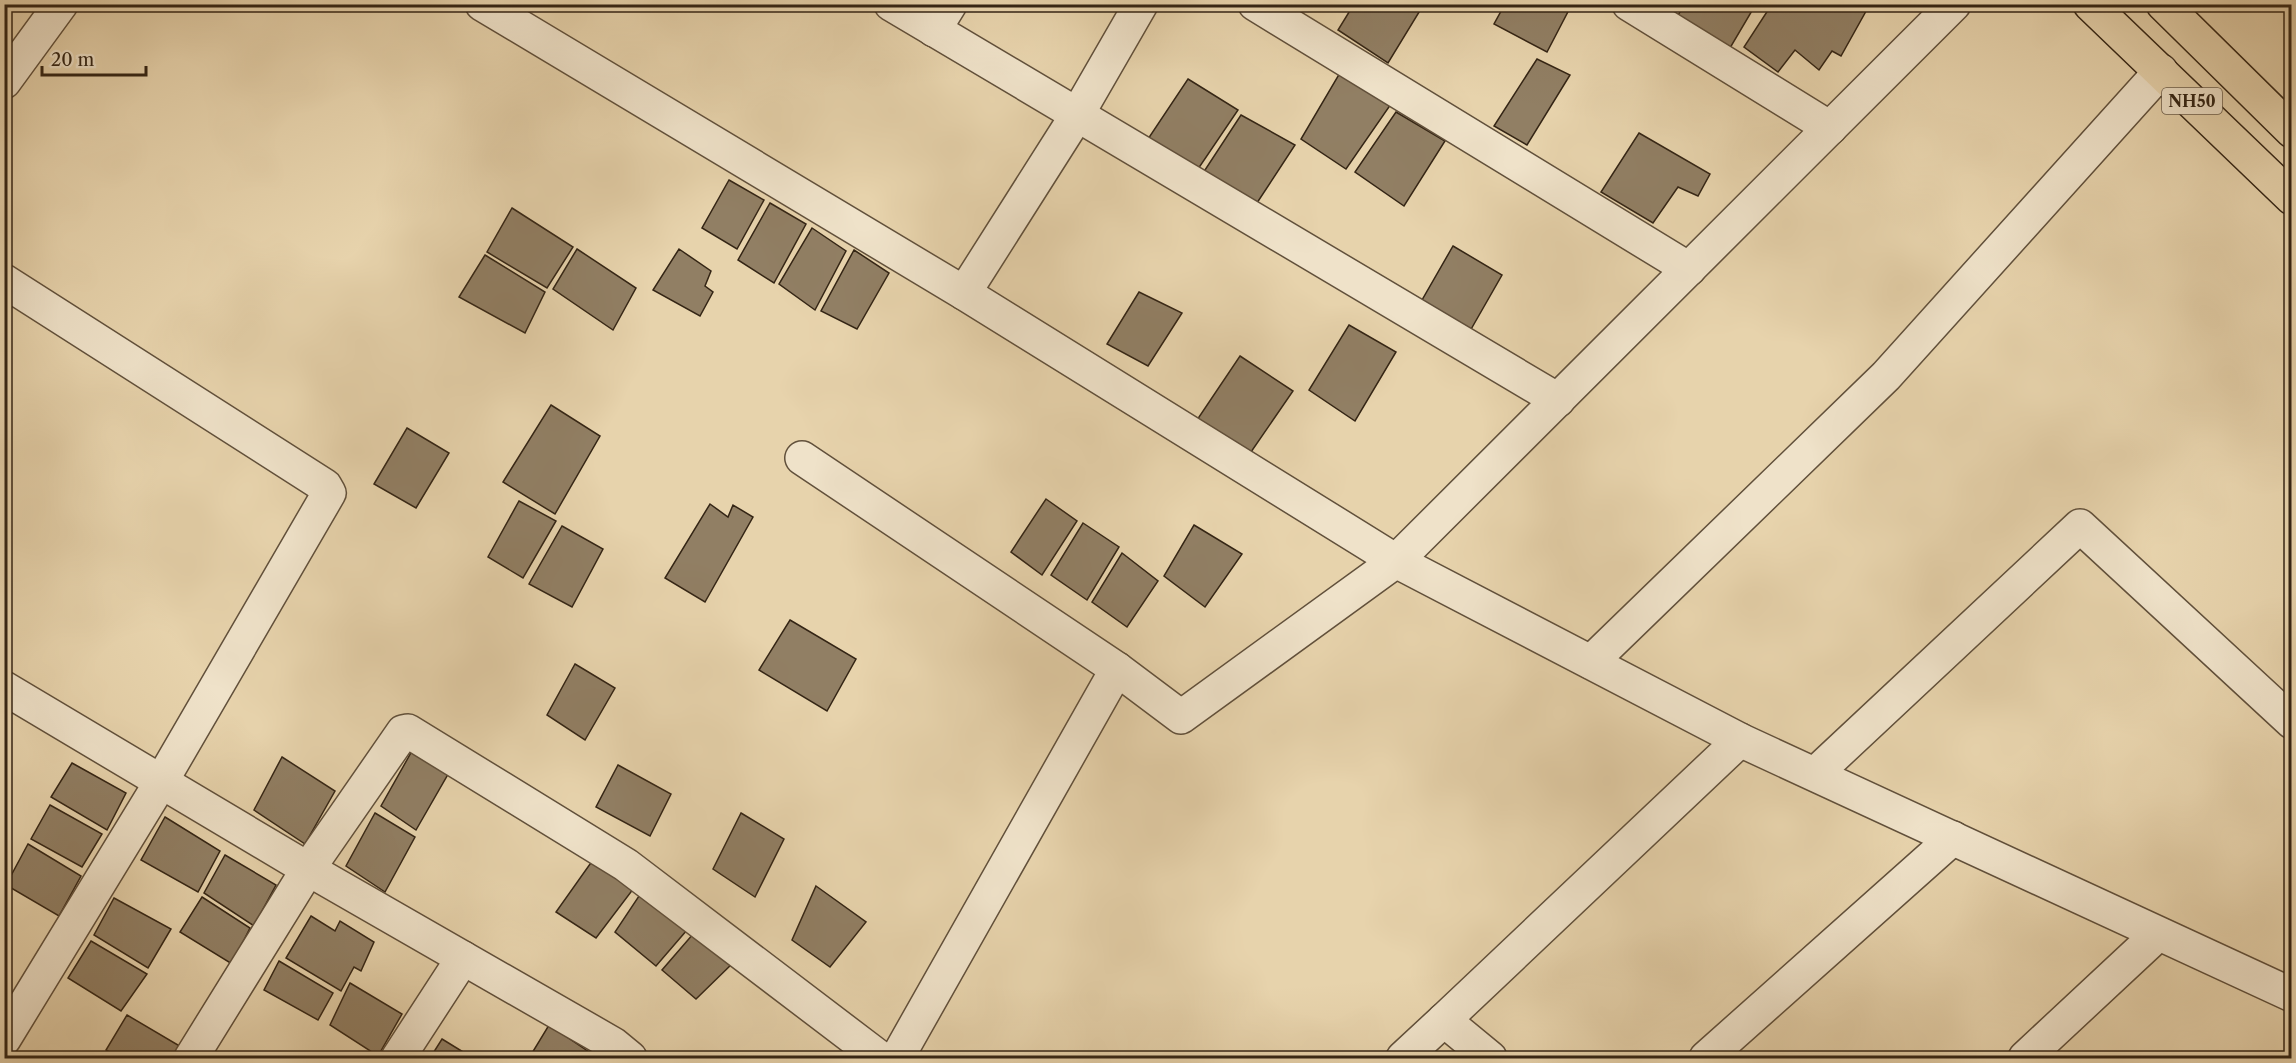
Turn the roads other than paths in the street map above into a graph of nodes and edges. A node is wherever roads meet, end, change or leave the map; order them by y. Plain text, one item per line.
1 (61, 4) edge
2 (482, 4) edge
3 (891, 4) edge
4 (1141, 4) edge
5 (1255, 4) edge
6 (1629, 4) edge
7 (1954, 4) edge
8 (2090, 4) edge
9 (2163, 4) edge
10 (942, 17) edge
11 (2161, 72) junction
12 (4, 82) edge
13 (1077, 114) junction
14 (1830, 128) junction
15 (2292, 130) edge
16 (2292, 198) edge
17 (1689, 269) junction
18 (4, 281) edge
19 (964, 293) junction
20 (1558, 400) junction
21 (802, 458) dead end
22 (1396, 561) junction
23 (1591, 662) junction
24 (1118, 669) junction
25 (8, 697) edge
26 (2292, 722) edge
27 (1740, 740) junction
28 (1815, 774) junction
29 (161, 782) junction
30 (1953, 838) junction
31 (308, 869) junction
32 (2158, 934) junction
33 (463, 958) junction
34 (2292, 995) edge
35 (1444, 1020) junction
36 (4, 1039) edge
37 (191, 1059) edge
38 (398, 1059) edge
39 (630, 1059) edge
40 (880, 1059) edge
41 (897, 1059) edge
42 (1403, 1059) edge
43 (1490, 1059) edge
44 (1706, 1059) edge
45 (2025, 1059) edge

1 - 12 street
2 - 19 street
3 - 10 street
4 - 13 street
5 - 17 street
6 - 14 street
7 - 14 street
8 - 11 highway, NH50
9 - 15 highway, NH50
10 - 13 street
11 - 16 highway, NH50
11 - 23 street
13 - 19 street
13 - 20 street
14 - 17 street
17 - 20 street
18 - 29 street
19 - 22 street
20 - 22 street
21 - 24 street
22 - 23 street
22 - 24 street
23 - 27 street
24 - 41 street
25 - 29 street
26 - 28 street
27 - 28 street
27 - 35 street
28 - 30 street
29 - 31 street
29 - 36 street
30 - 32 street
30 - 44 street
31 - 33 street
31 - 37 street
31 - 40 street
32 - 34 street
32 - 45 street
33 - 38 street
33 - 39 street
35 - 42 street
35 - 43 street

